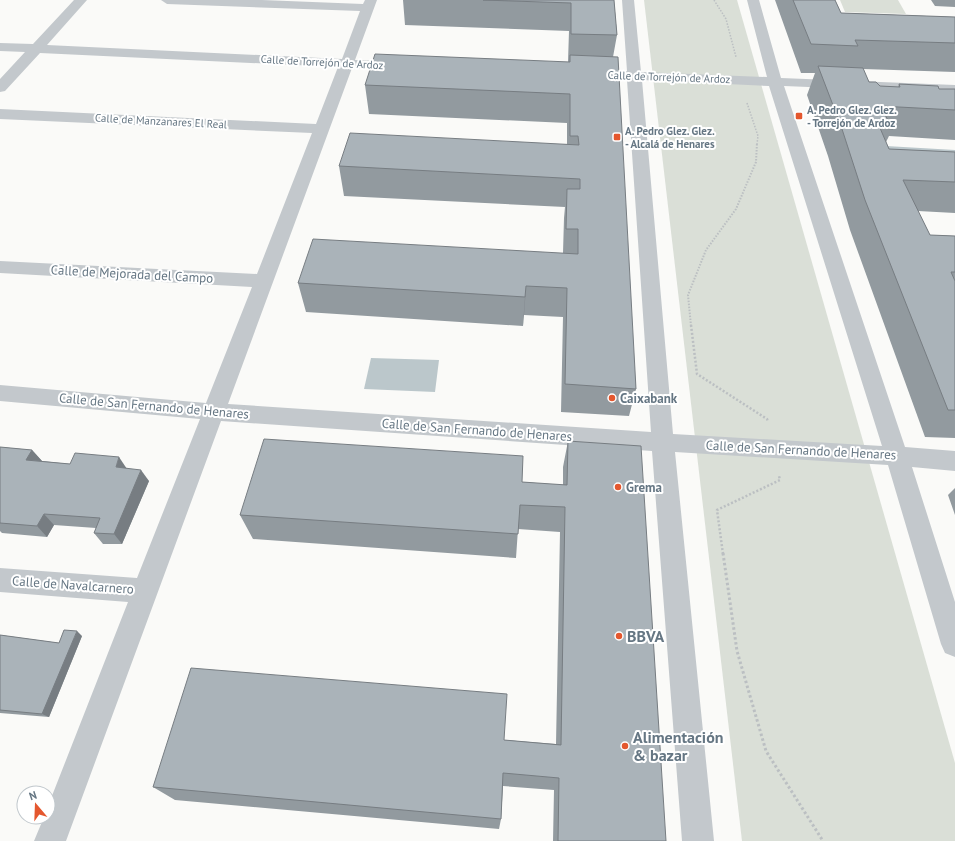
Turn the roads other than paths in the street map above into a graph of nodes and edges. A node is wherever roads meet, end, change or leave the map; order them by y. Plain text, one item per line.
1 (80, 0) edge
2 (167, 0) edge
3 (628, 0) edge
4 (753, 0) edge
5 (369, 4) edge
6 (0, 47) edge
7 (36, 49) junction
8 (346, 64) junction
9 (418, 67) edge
10 (578, 74) edge
11 (634, 76) junction
12 (775, 81) junction
13 (0, 88) edge
14 (955, 89) edge
15 (0, 114) edge
16 (322, 129) junction
17 (0, 267) edge
18 (264, 281) junction
19 (0, 393) edge
20 (214, 412) junction
21 (663, 442) junction
22 (897, 456) junction
23 (955, 461) edge
24 (0, 580) edge
25 (145, 591) junction
26 (955, 644) edge
27 (50, 841) edge
28 (698, 841) edge

1 - 7 street
2 - 5 street
3 - 11 street
4 - 12 street
5 - 8 street
6 - 7 street, Calle de Torrejón de Ardoz
7 - 8 street, Calle de Torrejón de Ardoz
7 - 13 street
8 - 9 street, Calle de Torrejón de Ardoz
8 - 16 street
10 - 11 street, Calle de Torrejón de Ardoz
11 - 12 street, Calle de Torrejón de Ardoz
11 - 21 street
12 - 14 street, Calle de Torrejón de Ardoz
12 - 22 street
15 - 16 street, Calle de Manzanares El Real
16 - 18 street
17 - 18 street, Calle de Mejorada del Campo
18 - 20 street
19 - 20 street, Calle de San Fernando de Henares
20 - 21 street, Calle de San Fernando de Henares
20 - 25 street
21 - 22 street, Calle de San Fernando de Henares
21 - 28 street
22 - 23 street, Calle de San Fernando de Henares
22 - 26 street
24 - 25 street, Calle de Navalcarnero
25 - 27 street

